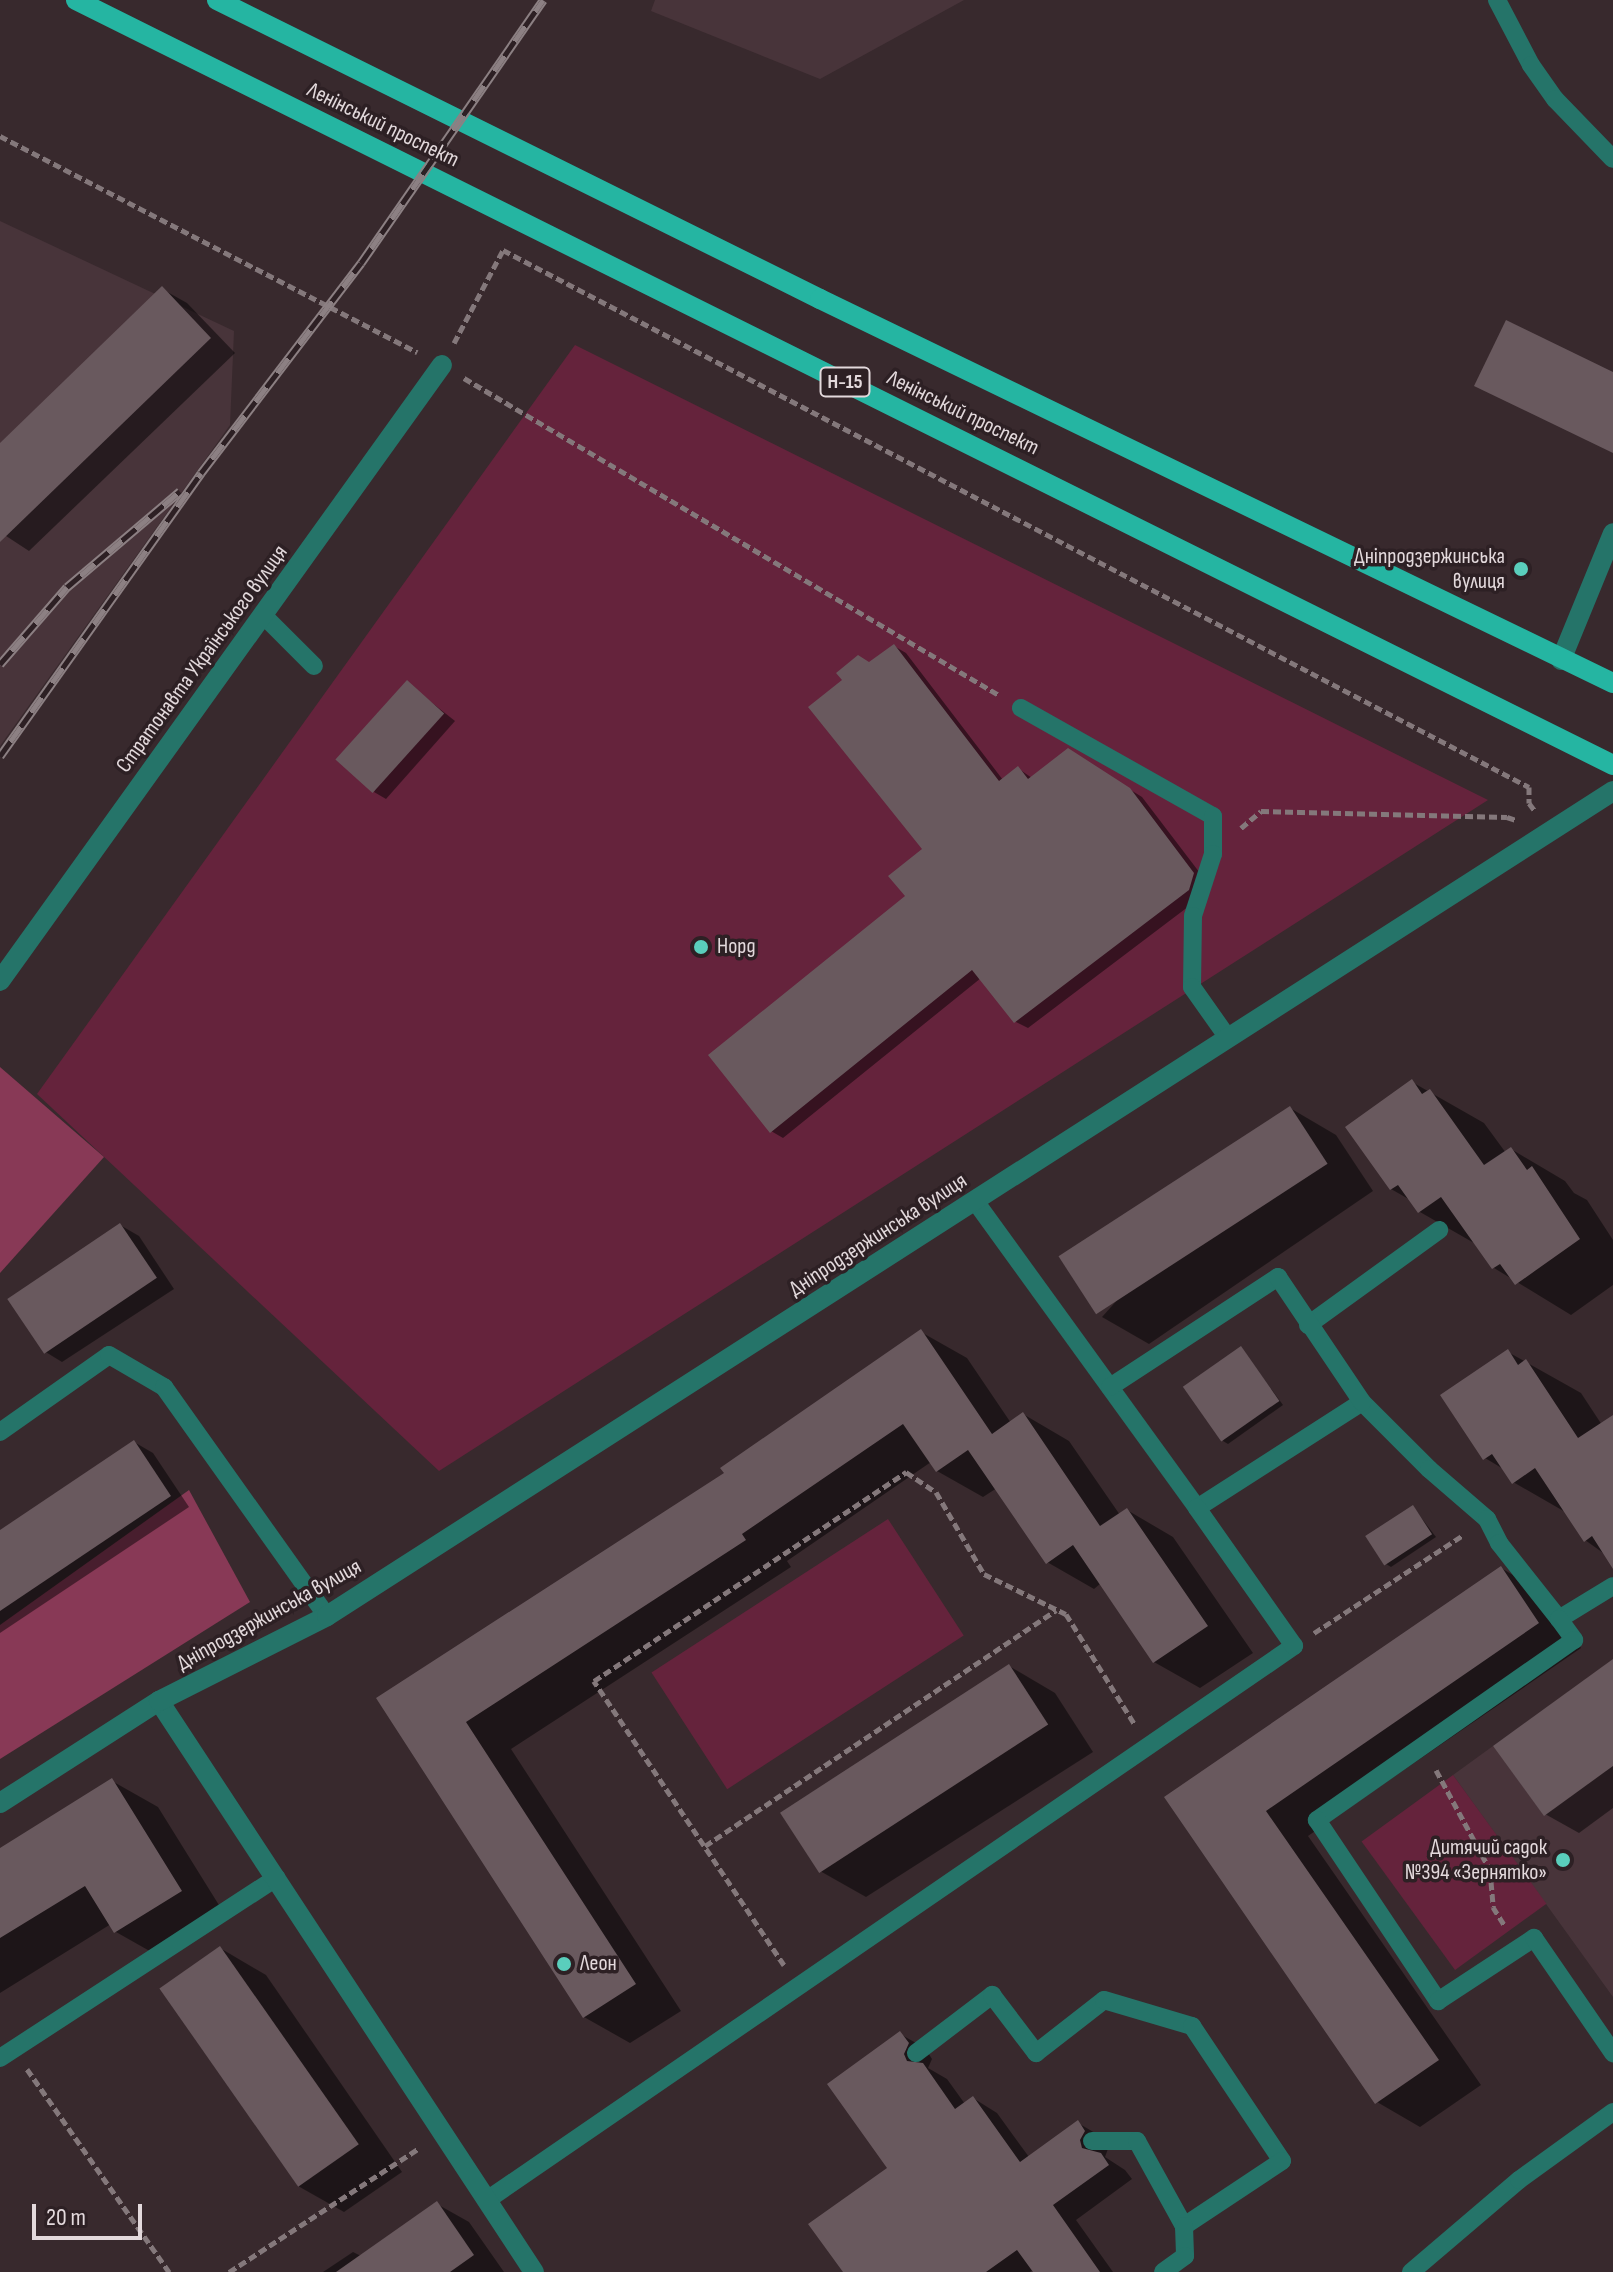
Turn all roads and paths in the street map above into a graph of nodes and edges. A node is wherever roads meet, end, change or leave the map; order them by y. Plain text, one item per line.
1 (76, 0) edge
2 (217, 0) edge
3 (1497, 0) edge
4 (0, 136) edge
5 (1613, 159) edge
6 (442, 365) junction
7 (1612, 541) edge
8 (263, 615) junction
9 (1561, 660) junction
10 (314, 666) dead end
11 (1613, 683) edge
12 (1021, 708) joint
13 (1613, 765) edge
14 (1613, 791) edge
15 (1548, 832) junction
16 (1213, 854) junction
17 (0, 981) edge
18 (1228, 1038) junction
19 (975, 1201) junction
20 (1439, 1230) dead end
21 (1308, 1325) junction
22 (1110, 1387) junction
23 (1362, 1402) junction
24 (0, 1432) edge
25 (1197, 1508) junction
26 (1487, 1519) junction
27 (1613, 1586) edge
28 (1057, 1610) junction
29 (327, 1616) junction
30 (1559, 1619) junction
31 (1294, 1646) junction
32 (159, 1701) junction
33 (1148, 1747) junction
34 (1425, 1747) junction
35 (0, 1803) edge
36 (705, 1846) junction
37 (276, 1878) junction
38 (1519, 1947) junction
39 (799, 1986) junction
40 (916, 2053) dead end
41 (1613, 2053) edge
42 (6, 2054) edge
43 (1613, 2112) edge
44 (443, 2133) junction
45 (1092, 2141) dead end
46 (487, 2200) junction
47 (1184, 2226) junction
48 (1420, 2269) edge
49 (529, 2270) edge
50 (169, 2272) edge
51 (229, 2272) edge
52 (1163, 2272) edge

1 - 13 main road, Ленінський проспект / Н-15
2 - 9 main road, Ленінський проспект
3 - 5 lane
4 - 6 path
6 - 8 street, Стратонавта Українського вулиця
6 - 12 path
6 - 15 path
7 - 9 street
8 - 10 lane
8 - 17 street, Стратонавта Українського вулиця
9 - 11 main road, Ленінський проспект
12 - 16 lane
14 - 15 street, Дніпродзержинська вулиця
15 - 16 path
15 - 18 street, Дніпродзержинська вулиця
16 - 18 lane
18 - 19 street, Дніпродзержинська вулиця
19 - 22 lane
19 - 29 street, Дніпродзержинська вулиця
20 - 21 lane
21 - 22 lane
21 - 23 lane
22 - 25 lane
23 - 25 lane
23 - 26 lane
24 - 29 lane
25 - 31 lane
26 - 30 lane
26 - 31 path
27 - 30 lane
28 - 33 path
28 - 36 path
28 - 36 path
29 - 32 street, Дніпродзержинська вулиця
30 - 34 lane
31 - 33 lane
32 - 35 street, Дніпродзержинська вулиця
32 - 37 street
33 - 39 lane
34 - 38 path
34 - 38 lane
36 - 39 path
37 - 42 lane
37 - 44 street
38 - 41 lane
39 - 46 lane
40 - 47 lane
42 - 50 path
43 - 48 lane
44 - 46 street
44 - 51 path
45 - 47 lane
46 - 49 street
47 - 52 lane

